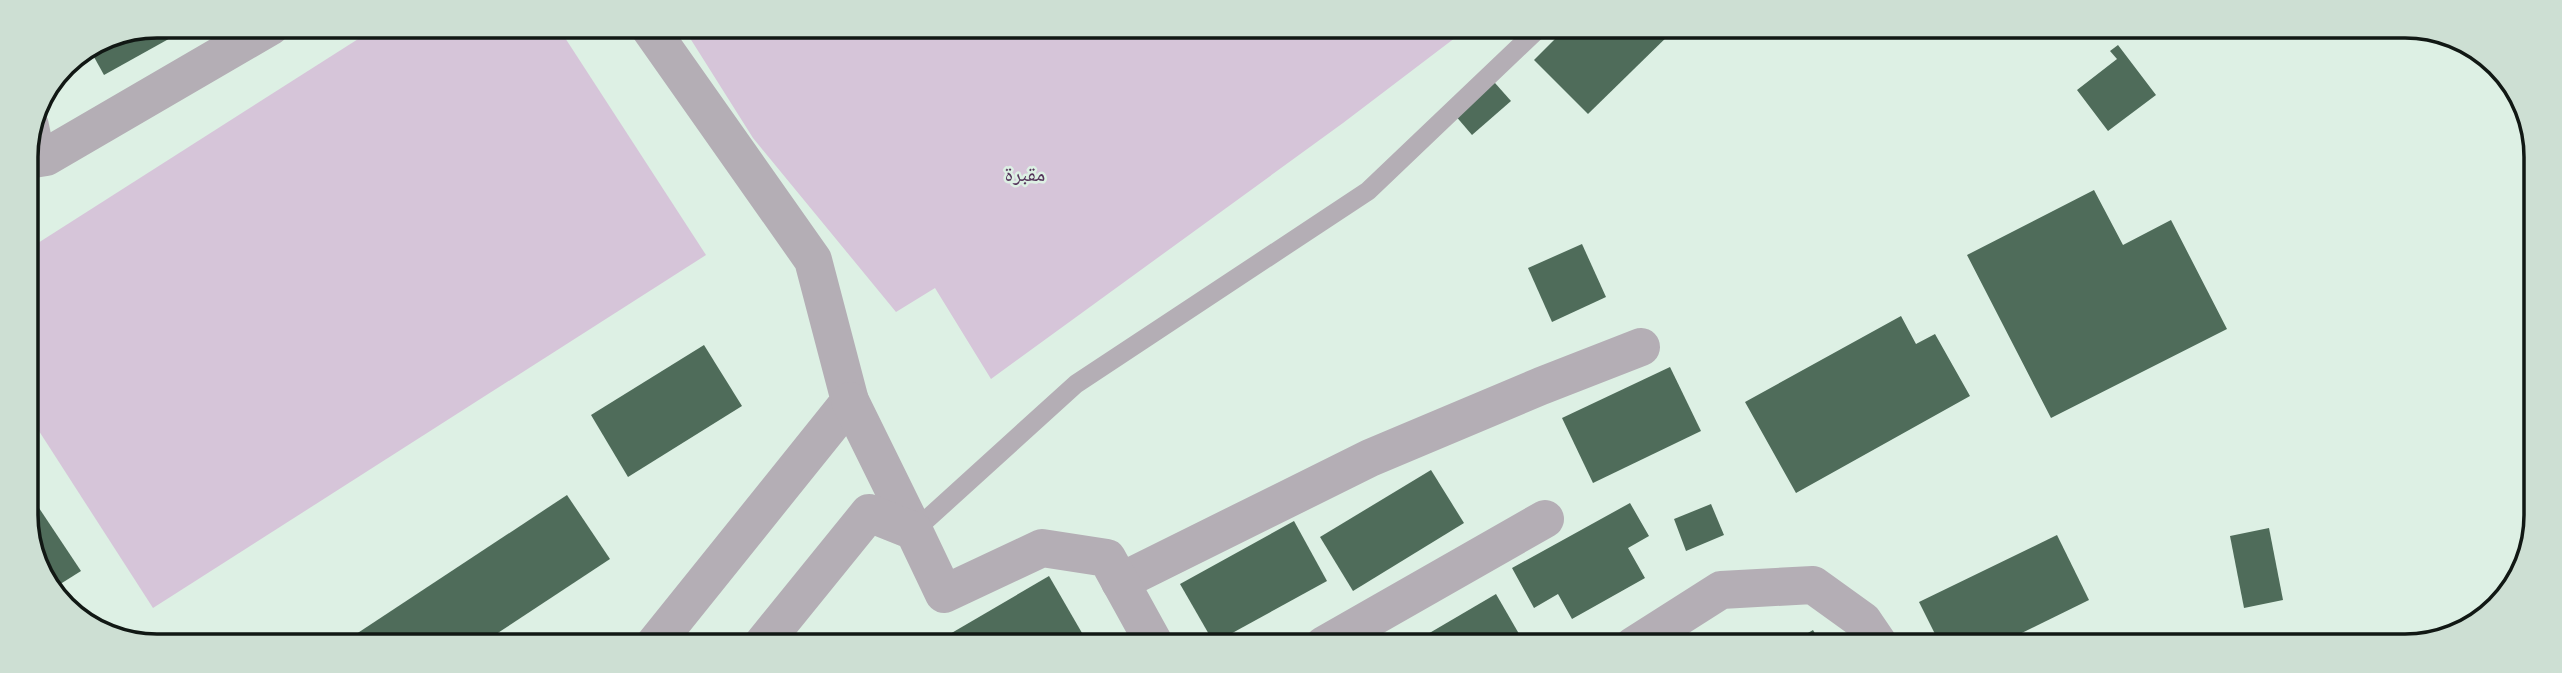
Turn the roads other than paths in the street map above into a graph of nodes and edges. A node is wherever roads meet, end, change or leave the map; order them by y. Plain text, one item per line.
1 (248, 38) edge
2 (657, 38) edge
3 (1529, 38) edge
4 (40, 144) edge
5 (1641, 347) dead end
6 (850, 401) junction
7 (1545, 519) dead end
8 (914, 531) junction
9 (1120, 582) junction
10 (663, 634) edge
11 (771, 634) edge
12 (1149, 634) edge
13 (1343, 634) edge
14 (1652, 634) edge
15 (1872, 634) edge

1 - 4 street
2 - 6 street
3 - 8 lane
5 - 9 street
6 - 8 street
6 - 10 street
7 - 13 street
8 - 9 street
8 - 11 street
9 - 12 street
14 - 15 street

